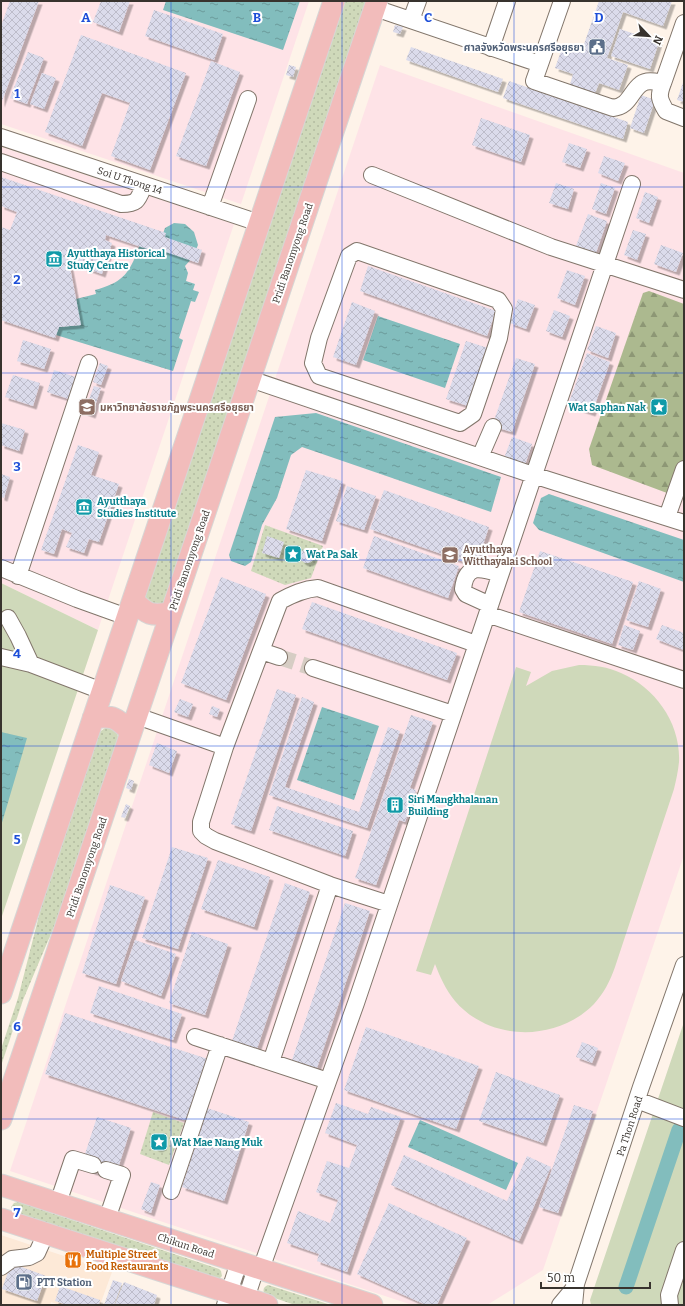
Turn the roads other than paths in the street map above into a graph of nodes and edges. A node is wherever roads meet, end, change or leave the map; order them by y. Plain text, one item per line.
1 (334, 1) edge
2 (418, 1) edge
3 (507, 1) edge
4 (562, 1) edge
5 (376, 4) edge
6 (411, 20) junction
7 (684, 23) edge
8 (491, 48) junction
9 (540, 64) junction
10 (663, 83) junction
11 (248, 99) dead end
12 (684, 118) edge
13 (1, 137) edge
14 (1, 162) edge
15 (372, 175) dead end
16 (632, 184) dead end
17 (144, 185) junction
18 (210, 207) junction
19 (259, 223) junction
20 (604, 264) junction
21 (684, 290) edge
22 (89, 363) dead end
23 (250, 378) junction
24 (393, 400) junction
25 (385, 424) junction
26 (492, 427) dead end
27 (480, 457) junction
28 (684, 469) edge
29 (533, 475) junction
30 (667, 517) junction
31 (684, 523) edge
32 (1, 568) edge
33 (500, 574) junction
34 (18, 576) junction
35 (130, 608) junction
36 (488, 609) junction
37 (171, 613) junction
38 (8, 618) dead end
39 (476, 644) junction
40 (261, 651) junction
41 (1, 657) edge
42 (279, 657) tunnel mouth
43 (31, 664) junction
44 (313, 668) tunnel mouth
45 (684, 680) edge
46 (102, 691) junction
47 (453, 714) junction
48 (93, 718) junction
49 (134, 724) junction
50 (225, 747) junction
51 (330, 885) junction
52 (389, 904) junction
53 (684, 965) edge
54 (1, 993) edge
55 (195, 1037) dead end
56 (220, 1045) junction
57 (271, 1062) junction
58 (328, 1081) junction
59 (637, 1100) junction
60 (684, 1118) edge
61 (1, 1119) edge
62 (1, 1185) edge
63 (171, 1191) dead end
64 (58, 1203) junction
65 (1, 1219) edge
66 (107, 1219) junction
67 (46, 1233) junction
68 (684, 1250) edge
69 (252, 1266) junction
70 (1, 1267) edge
71 (575, 1287) junction
72 (236, 1300) edge
73 (267, 1305) edge
74 (372, 1305) edge
75 (560, 1305) edge
76 (574, 1305) edge
77 (670, 1305) edge

1 - 19 main road
2 - 6 street
3 - 8 street
4 - 9 street
5 - 6 street
5 - 23 main road, Pridi Banomyong Road
6 - 8 street
7 - 10 street
8 - 9 street
9 - 10 street
10 - 12 street
11 - 18 street
13 - 17 street, Soi U Thong 14
14 - 17 street
15 - 20 street
16 - 20 street
17 - 18 street, Soi U Thong 14
18 - 19 street, Soi U Thong 14
19 - 35 main road
20 - 21 street
20 - 29 street
22 - 34 street
23 - 25 street
23 - 37 main road, Pridi Banomyong Road
24 - 24 street
24 - 25 street
25 - 27 street
26 - 27 street
27 - 29 street
28 - 30 street
29 - 30 street
29 - 33 street
30 - 31 street
32 - 34 street
33 - 36 street
33 - 36 street
34 - 35 street
35 - 37 main road
35 - 46 main road
36 - 39 street
36 - 45 street
37 - 49 main road, Pridi Banomyong Road
38 - 43 street
39 - 40 street
39 - 47 street
40 - 42 street
40 - 50 street
41 - 43 street
43 - 46 street
44 - 47 street
46 - 48 main road
47 - 52 street
48 - 49 main road
48 - 54 main road
49 - 50 street
49 - 61 main road, Pridi Banomyong Road
50 - 51 street
51 - 52 street
51 - 57 street
52 - 58 street
53 - 59 street, Pa Thon Road
55 - 56 street
56 - 57 street
56 - 63 street
57 - 58 street
58 - 69 street
59 - 60 street
59 - 71 street, Pa Thon Road
62 - 64 main road, Chikun Road
64 - 66 main road, Chikun Road
64 - 66 street
65 - 67 main road
66 - 69 main road, Chikun Road
67 - 70 street
67 - 72 main road
68 - 77 street
69 - 72 street
69 - 74 main road, Chikun Road
71 - 75 street, Pa Thon Road
71 - 76 street, Pa Thon Road
72 - 73 main road

